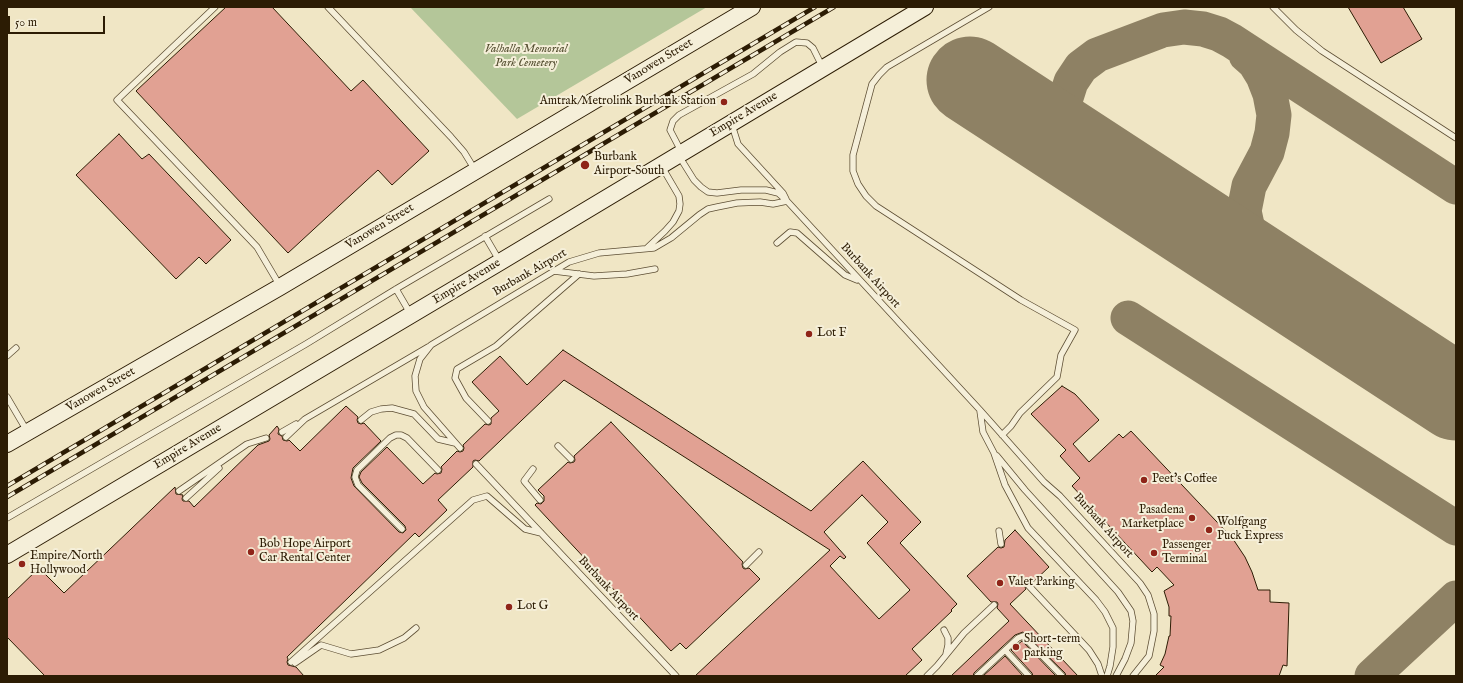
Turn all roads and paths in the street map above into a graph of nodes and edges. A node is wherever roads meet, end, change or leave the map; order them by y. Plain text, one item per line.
1 (215, 7) edge
2 (328, 7) edge
3 (752, 7) edge
4 (925, 7) edge
5 (989, 7) edge
6 (1269, 7) edge
7 (1273, 7) edge
8 (1282, 16) junction
9 (823, 68) junction
10 (731, 124) junction
11 (1456, 138) edge
12 (680, 154) junction
13 (661, 165) junction
14 (475, 171) junction
15 (549, 199) dead end
16 (787, 201) junction
17 (485, 236) junction
18 (777, 243) dead end
19 (647, 248) junction
20 (500, 262) junction
21 (655, 269) dead end
22 (554, 270) junction
23 (579, 274) junction
24 (859, 281) junction
25 (280, 287) junction
26 (396, 289) junction
27 (411, 315) junction
28 (431, 345) junction
29 (16, 348) dead end
30 (7, 356) edge
31 (7, 397) edge
32 (980, 410) junction
33 (361, 420) dead end
34 (488, 421) dead end
35 (27, 432) junction
36 (284, 434) dead end
37 (1002, 435) junction
38 (266, 438) dead end
39 (456, 443) junction
40 (7, 444) edge
41 (558, 446) dead end
42 (460, 448) dead end
43 (994, 453) junction
44 (234, 454) junction
45 (571, 459) dead end
46 (476, 464) dead end
47 (533, 469) dead end
48 (438, 470) dead end
49 (179, 492) dead end
50 (186, 498) dead end
51 (540, 500) dead end
52 (7, 518) edge
53 (402, 529) dead end
54 (999, 531) dead end
55 (541, 533) junction
56 (1001, 544) dead end
57 (759, 552) dead end
58 (7, 555) edge
59 (746, 565) dead end
60 (1029, 586) dead end
61 (994, 604) dead end
62 (416, 628) dead end
63 (944, 630) dead end
64 (1005, 650) junction
65 (945, 656) junction
66 (676, 676) edge
67 (927, 676) edge
68 (977, 676) edge
69 (1029, 676) edge
70 (1062, 676) edge
71 (1102, 676) edge
72 (1107, 676) edge
73 (1116, 676) edge
74 (1133, 676) edge

1 - 25 lane
2 - 14 lane
3 - 14 main road, Vanowen Street
4 - 9 main road, Empire Avenue
5 - 37 lane
6 - 8 lane
7 - 8 lane
8 - 11 lane
9 - 10 main road, Empire Avenue
9 - 12 lane
10 - 12 main road, Empire Avenue
10 - 16 lane
12 - 13 main road, Empire Avenue
12 - 16 lane
13 - 19 lane
13 - 20 main road, Empire Avenue
14 - 25 main road, Vanowen Street
15 - 17 lane
16 - 19 lane, Burbank Airport
16 - 24 lane, Burbank Airport
17 - 20 lane
17 - 26 lane
18 - 24 lane
19 - 22 lane, Burbank Airport
20 - 27 main road, Empire Avenue
21 - 23 lane
22 - 23 lane
22 - 28 lane, Burbank Airport
23 - 34 lane
24 - 32 lane, Burbank Airport
25 - 35 main road, Vanowen Street
26 - 27 lane
26 - 52 lane
27 - 58 main road, Empire Avenue
28 - 36 lane
28 - 39 lane, Burbank Airport
29 - 30 lane
31 - 35 lane
32 - 37 lane, Burbank Airport
32 - 43 lane
33 - 39 lane
35 - 40 main road, Vanowen Street
37 - 74 lane, Burbank Airport
38 - 44 lane
39 - 42 lane, Burbank Airport
41 - 45 lane
43 - 72 lane
43 - 73 lane
44 - 49 lane
44 - 50 lane
46 - 55 lane, Burbank Airport
47 - 51 lane
48 - 53 lane
54 - 56 lane
55 - 62 lane
55 - 66 lane, Burbank Airport
57 - 59 lane
60 - 71 lane
61 - 65 lane
63 - 65 lane
64 - 68 lane
64 - 69 lane
64 - 70 lane
65 - 67 lane

